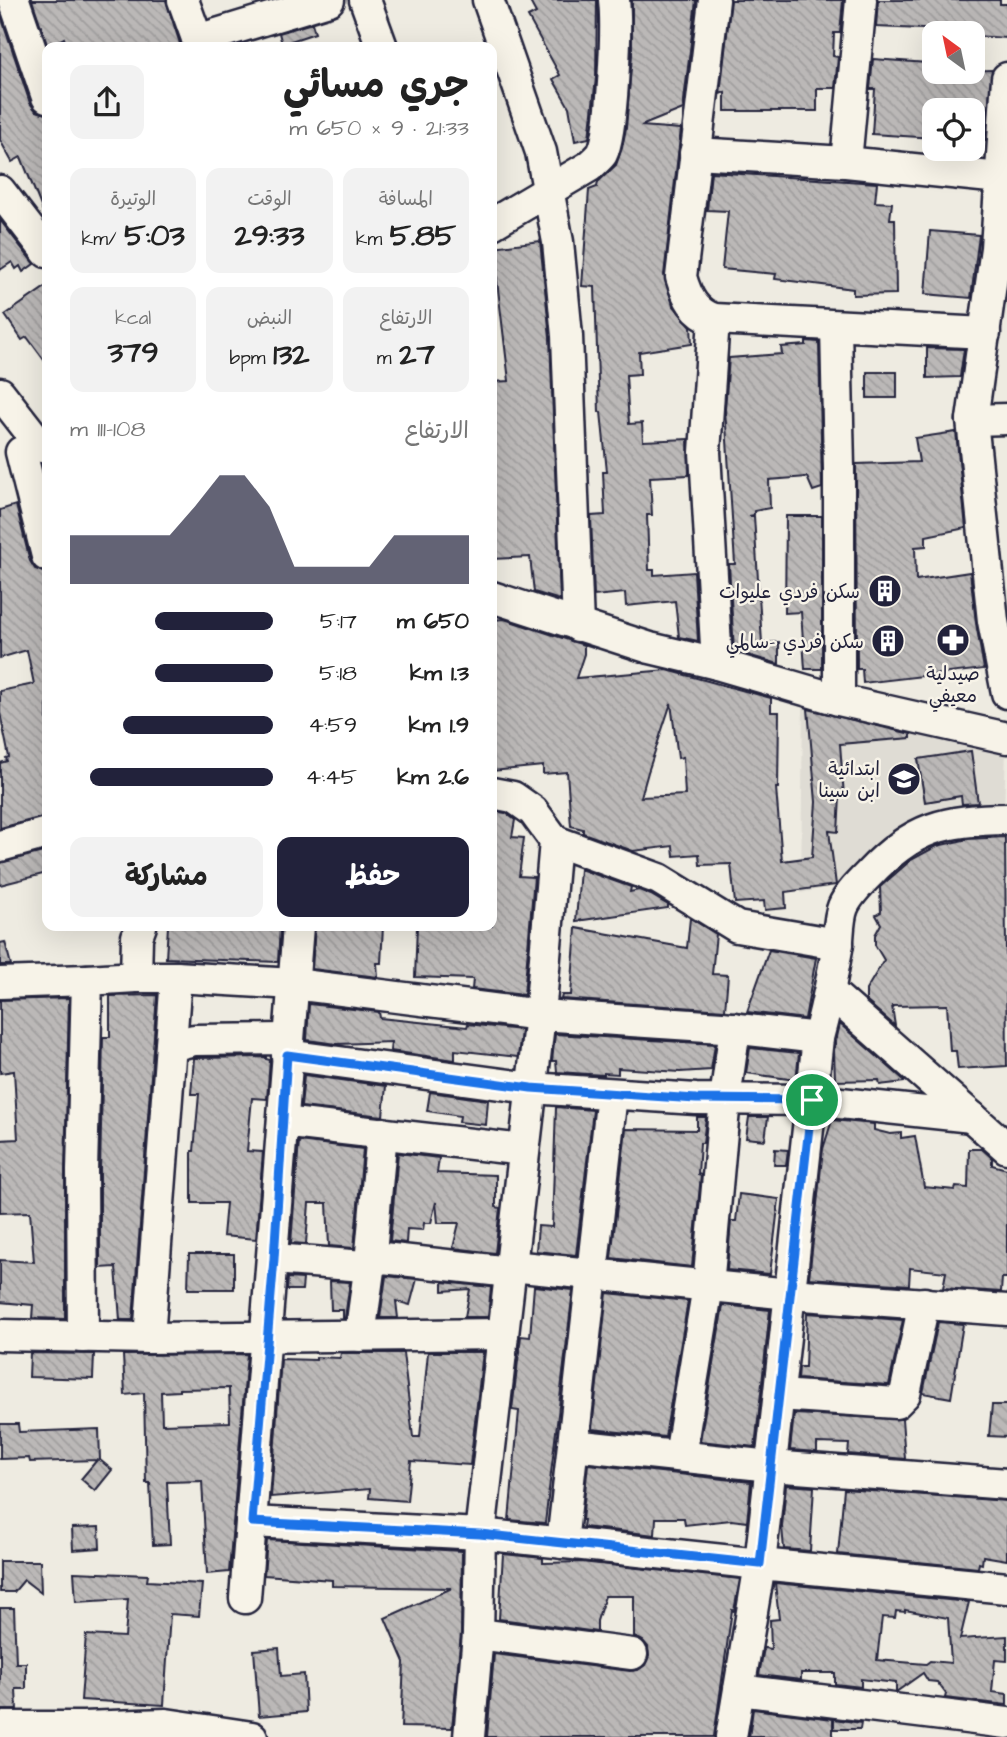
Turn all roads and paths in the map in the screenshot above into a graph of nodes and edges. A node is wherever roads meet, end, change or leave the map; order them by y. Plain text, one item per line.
1 (14, 0) edge
2 (183, 0) edge
3 (329, 0) edge
4 (365, 0) edge
5 (488, 0) edge
6 (614, 0) edge
7 (714, 0) edge
8 (861, 0) edge
9 (199, 42) edge
10 (202, 42) edge
11 (380, 42) edge
12 (1007, 78) edge
13 (42, 82) edge
14 (695, 153) junction
15 (846, 162) junction
16 (1000, 178) junction
17 (548, 189) junction
18 (0, 191) edge
19 (497, 221) edge
20 (1002, 234) edge
21 (42, 246) edge
22 (714, 319) junction
23 (836, 326) junction
24 (985, 333) junction
25 (0, 393) edge
26 (1007, 419) edge
27 (972, 420) junction
28 (27, 451) edge
29 (42, 530) edge
30 (497, 599) edge
31 (578, 626) junction
32 (717, 664) junction
33 (1007, 692) edge
34 (839, 700) junction
35 (1007, 738) edge
36 (497, 794) edge
37 (1007, 819) edge
38 (42, 834) edge
39 (555, 841) junction
40 (0, 846) edge
41 (139, 931) edge
42 (298, 931) edge
43 (838, 944) junction
44 (176, 977) junction
45 (136, 978) junction
46 (87, 980) junction
47 (0, 983) edge
48 (294, 984) junction
49 (830, 992) junction
50 (540, 1015) junction
51 (735, 1028) junction
52 (818, 1038) junction
53 (171, 1046) junction
54 (287, 1055) junction
55 (531, 1088) junction
56 (612, 1094) junction
57 (725, 1099) junction
58 (812, 1100) junction
59 (972, 1117) junction
60 (283, 1122) junction
61 (382, 1133) junction
62 (1007, 1148) edge
63 (524, 1150) junction
64 (274, 1259) junction
65 (370, 1263) junction
66 (511, 1269) junction
67 (592, 1275) junction
68 (708, 1286) junction
69 (790, 1294) junction
70 (924, 1303) junction
71 (1007, 1310) edge
72 (503, 1334) junction
73 (0, 1335) edge
74 (266, 1336) junction
75 (360, 1336) junction
76 (83, 1337) junction
77 (149, 1338) junction
78 (779, 1395) junction
79 (573, 1445) junction
80 (680, 1456) junction
81 (771, 1466) junction
82 (1007, 1483) edge
83 (252, 1522) junction
84 (480, 1534) junction
85 (562, 1543) junction
86 (760, 1564) junction
87 (1007, 1588) edge
88 (245, 1598) dead end
89 (478, 1634) junction
90 (632, 1654) dead end
91 (739, 1690) junction
92 (1007, 1723) edge
93 (0, 1727) edge
94 (164, 1730) edge
95 (83, 1732) edge
96 (252, 1737) edge
97 (469, 1737) edge
98 (731, 1737) edge

1 - 13 street
2 - 9 street
3 - 10 street
4 - 11 street
5 - 17 street
6 - 17 street
7 - 14 street
8 - 15 street
12 - 16 street
14 - 15 street
14 - 22 street
15 - 16 street
16 - 20 street
17 - 19 street
17 - 31 street
18 - 21 street
20 - 24 street
22 - 23 street
22 - 32 street
23 - 24 street
23 - 34 street
24 - 27 street
25 - 28 street
26 - 27 street
27 - 33 street
28 - 29 street
30 - 31 street
31 - 32 street
32 - 34 street
34 - 35 street
36 - 39 street
37 - 43 street
38 - 40 street
39 - 43 street
39 - 50 street
41 - 45 street
42 - 48 street
43 - 49 street
44 - 45 street
44 - 48 street
44 - 53 street
45 - 46 street
46 - 47 street
46 - 76 street
48 - 50 street
48 - 54 street
49 - 52 street
49 - 59 street
50 - 51 street
50 - 55 street
51 - 52 street
51 - 57 street
52 - 58 street
53 - 54 street
53 - 77 street
54 - 55 street
54 - 60 street
55 - 56 street
55 - 63 street
56 - 57 street
56 - 67 street
57 - 58 street
57 - 68 street
58 - 59 street
58 - 69 street
59 - 62 street
60 - 61 street
60 - 64 street
61 - 63 street
61 - 65 street
63 - 66 street
64 - 65 street
64 - 74 street
65 - 66 street
65 - 75 street
66 - 67 street
66 - 72 street
67 - 68 street
67 - 79 street
68 - 69 street
68 - 80 street
69 - 70 street
69 - 78 street
70 - 71 street
70 - 78 street
72 - 75 street
72 - 84 street
73 - 76 street
74 - 75 street
74 - 77 street
74 - 83 street
76 - 77 street
78 - 81 street
79 - 80 street
79 - 85 street
80 - 81 street
81 - 82 street
81 - 86 street
83 - 84 street
83 - 88 street
84 - 85 street
84 - 89 street
85 - 86 street
86 - 87 street
86 - 91 street
89 - 90 street
89 - 97 street
91 - 92 street
91 - 98 street
93 - 95 street
94 - 95 street
94 - 96 street

